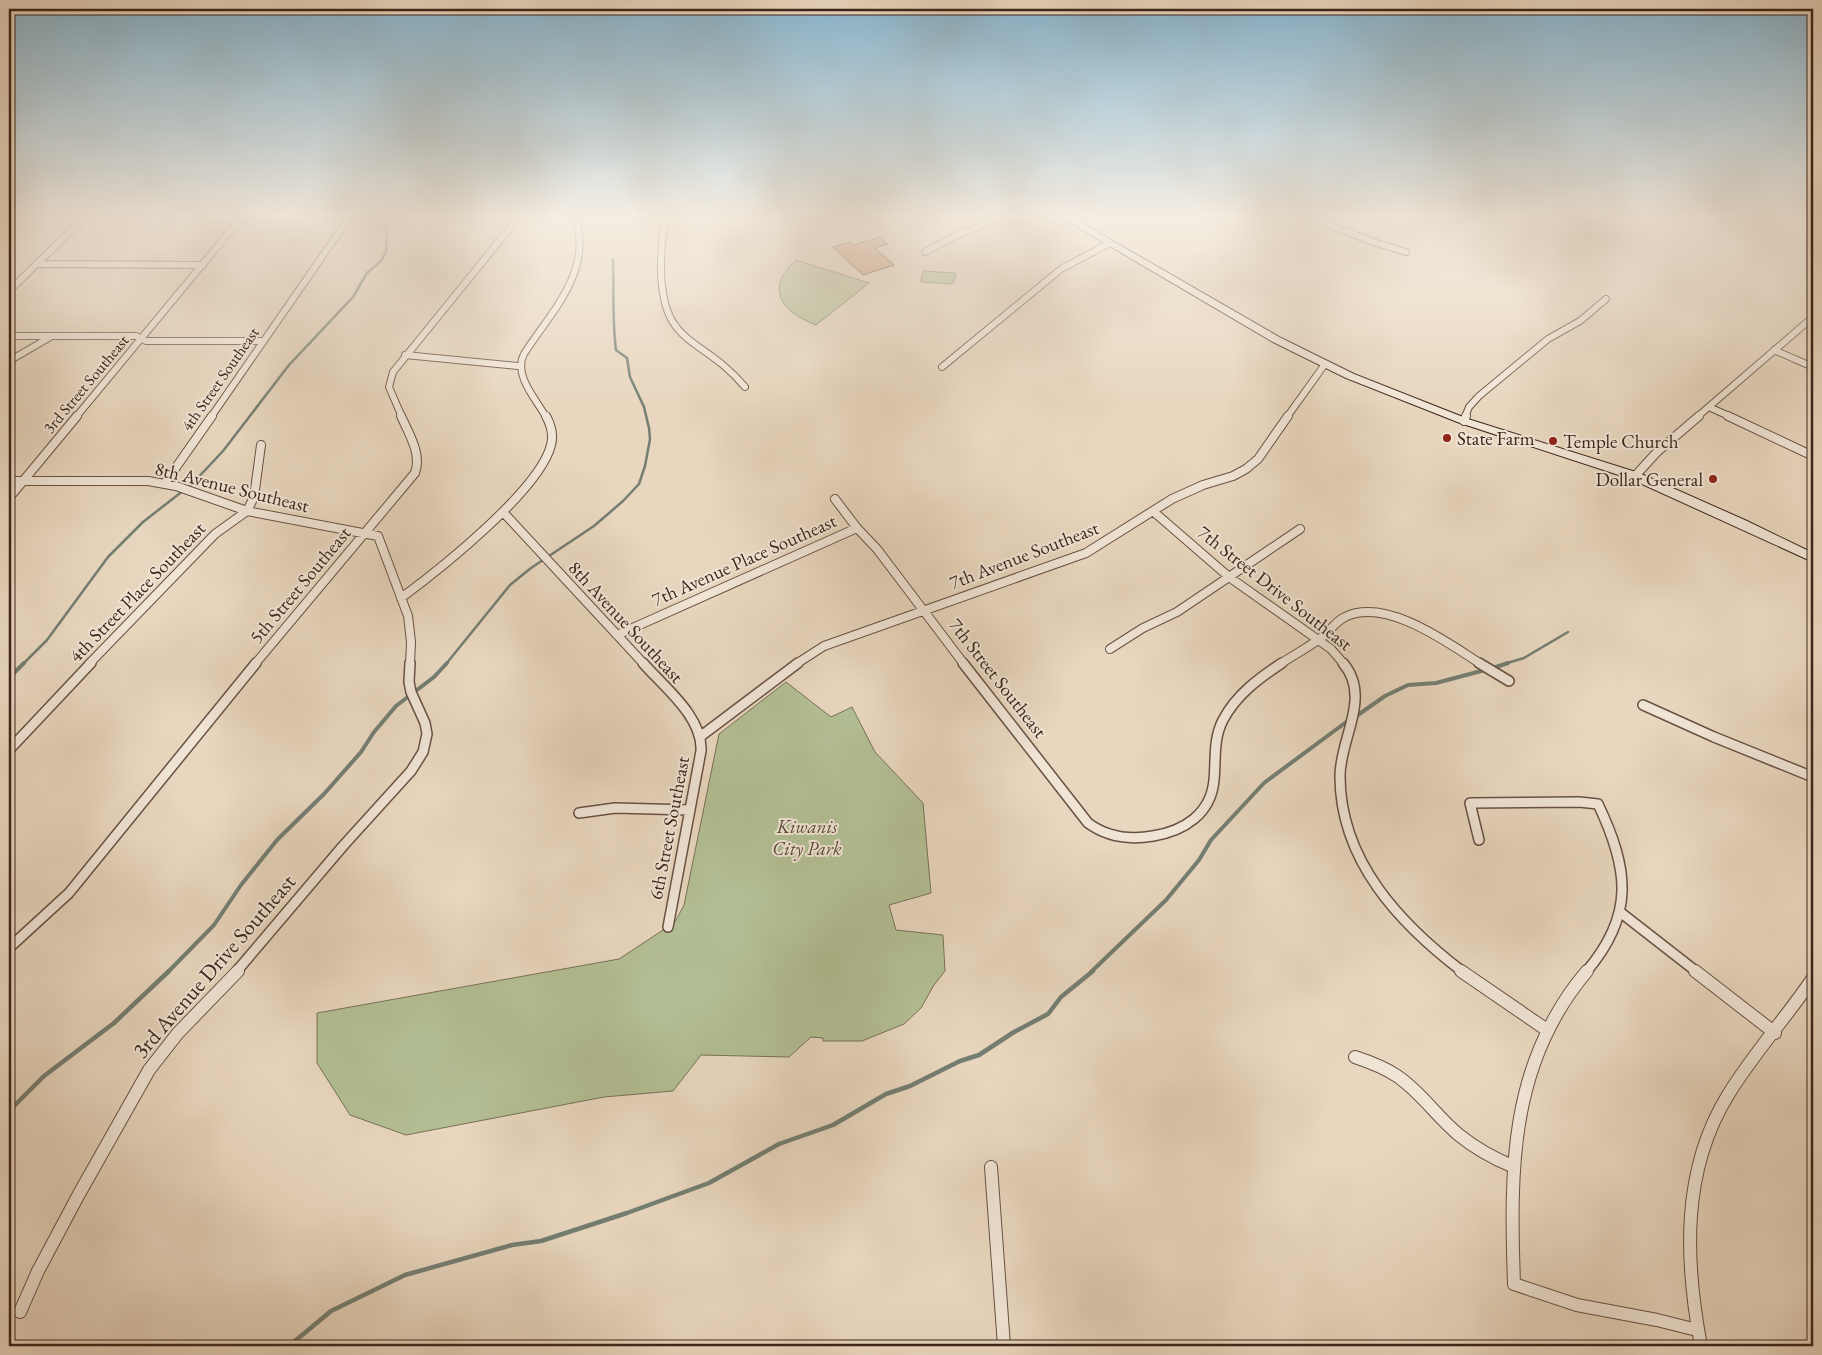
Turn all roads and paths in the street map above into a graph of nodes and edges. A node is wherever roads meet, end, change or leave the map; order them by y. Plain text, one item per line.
1 (19, 281) edge
2 (189, 281) edge
3 (305, 281) edge
4 (466, 281) edge
5 (570, 281) edge
6 (662, 281) edge
7 (1046, 281) edge
8 (1176, 281) edge
9 (9, 291) edge
10 (1606, 299) dead end
11 (1813, 317) edge
12 (9, 336) edge
13 (52, 336) junction
14 (141, 338) junction
15 (263, 342) junction
16 (1774, 350) junction
17 (405, 355) junction
18 (9, 361) edge
19 (1325, 364) junction
20 (518, 366) junction
21 (942, 367) dead end
22 (1813, 367) edge
23 (745, 387) dead end
24 (1709, 407) junction
25 (1464, 421) junction
26 (261, 445) dead end
27 (1813, 456) edge
28 (1635, 476) junction
29 (9, 481) edge
30 (23, 481) junction
31 (165, 483) junction
32 (9, 498) edge
33 (835, 499) dead end
34 (247, 511) junction
35 (503, 512) junction
36 (1154, 512) junction
37 (857, 528) junction
38 (1300, 529) dead end
39 (365, 534) junction
40 (1813, 558) edge
41 (1229, 577) junction
42 (401, 598) junction
43 (922, 612) junction
44 (617, 635) junction
45 (1318, 640) junction
46 (1110, 649) dead end
47 (1509, 680) dead end
48 (1643, 705) dead end
49 (422, 716) joint
50 (701, 736) junction
51 (9, 750) edge
52 (1813, 777) edge
53 (690, 810) junction
54 (578, 813) dead end
55 (1479, 840) dead end
56 (1620, 912) junction
57 (668, 927) dead end
58 (9, 948) edge
59 (1813, 978) edge
60 (1547, 1030) junction
61 (1775, 1033) junction
62 (1355, 1057) dead end
63 (1512, 1166) junction
64 (991, 1167) dead end
65 (20, 1312) dead end
66 (1697, 1330) junction
67 (1004, 1346) edge
68 (1701, 1346) edge

1 - 9 street
2 - 14 street, 3rd Street Southeast
3 - 15 street, 4th Street Southeast
4 - 17 street, 5th Street Southeast
5 - 20 street
6 - 23 street
7 - 21 street
8 - 19 main road
10 - 25 street
11 - 16 street
12 - 13 street
13 - 14 street
13 - 18 street
14 - 15 street
14 - 30 street, 3rd Street Southeast
15 - 31 street, 4th Street Southeast
16 - 22 street
16 - 24 street
17 - 20 street
17 - 39 street, 5th Street Southeast
19 - 25 main road
19 - 36 street, 7th Avenue Southeast
20 - 35 street
24 - 27 street
24 - 28 street
25 - 28 main road
26 - 34 street
28 - 40 main road
29 - 30 street, 8th Avenue Southeast
30 - 31 street, 8th Avenue Southeast
30 - 32 street, 3rd Street Southeast
31 - 34 street, 8th Avenue Southeast
33 - 37 street, 7th Street Southeast
34 - 39 street, 8th Avenue Southeast
34 - 51 street, 4th Street Place Southeast
35 - 42 street
35 - 44 street, 8th Avenue Southeast
36 - 41 street, 7th Street Drive Southeast
36 - 43 street, 7th Avenue Southeast
37 - 43 street, 7th Street Southeast
37 - 44 street, 7th Avenue Place Southeast
38 - 41 street
39 - 42 street, 8th Avenue Southeast
39 - 58 street, 5th Street Southeast
41 - 45 street, 7th Street Drive Southeast
41 - 46 street
42 - 49 street, 8th Avenue Southeast
43 - 45 street, 7th Street Southeast
43 - 50 street, 7th Avenue Southeast
44 - 50 street, 8th Avenue Southeast
45 - 47 street
45 - 60 street, 7th Street Drive Southeast
48 - 52 street
49 - 65 street, 3rd Avenue Drive Southeast
50 - 53 street, 6th Street Southeast
53 - 54 street
53 - 57 street, 6th Street Southeast
55 - 56 street
56 - 60 street
56 - 61 street
59 - 61 street
60 - 63 street
61 - 66 street
62 - 63 street
63 - 66 street
64 - 67 street
66 - 68 street

